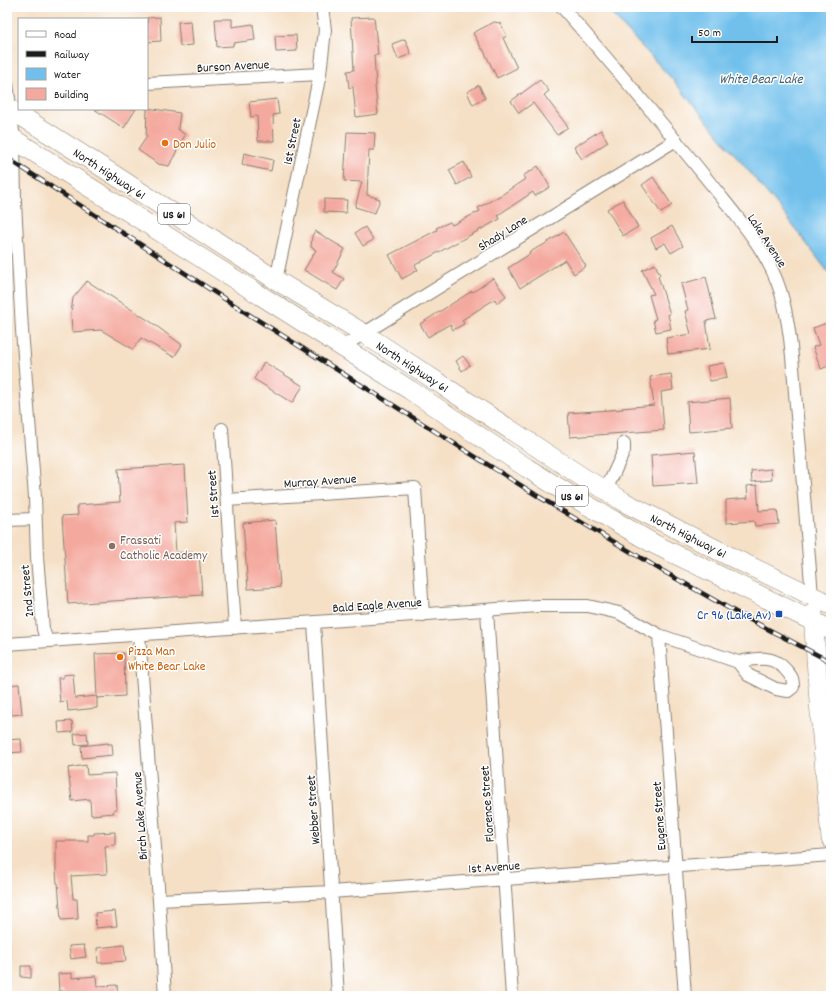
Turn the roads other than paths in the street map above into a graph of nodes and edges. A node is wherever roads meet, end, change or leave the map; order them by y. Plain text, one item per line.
1 (322, 7) edge
2 (562, 7) edge
3 (320, 74) junction
4 (148, 83) edge
5 (7, 84) edge
6 (18, 85) edge
7 (9, 109) edge
8 (10, 137) edge
9 (676, 140) junction
10 (276, 280) junction
11 (363, 333) junction
12 (342, 347) junction
13 (222, 429) dead end
14 (624, 443) dead end
15 (606, 490) junction
16 (227, 500) junction
17 (35, 519) junction
18 (7, 520) edge
19 (822, 601) edge
20 (487, 611) junction
21 (423, 615) junction
22 (314, 623) junction
23 (235, 628) junction
24 (826, 631) edge
25 (139, 635) junction
26 (659, 635) junction
27 (46, 641) junction
28 (7, 644) edge
29 (738, 662) dead end
30 (831, 839) edge
31 (831, 855) edge
32 (676, 867) junction
33 (505, 879) junction
34 (331, 892) junction
35 (160, 900) junction
36 (165, 996) edge
37 (338, 996) edge
38 (512, 996) edge
39 (685, 996) edge

1 - 3 street, 1st Street
2 - 9 street, Lake Avenue
3 - 4 street, Burson Avenue
3 - 10 street, 1st Street
5 - 6 street
5 - 7 street, 2nd Street
7 - 8 street, 2nd Street
7 - 10 main road, North Highway 61 / US 61
8 - 12 main road, North Highway 61 / US 61
8 - 17 street, 2nd Street
9 - 11 street, Shady Lane
9 - 19 street, Lake Avenue
10 - 11 main road, North Highway 61 / US 61
11 - 12 street, Shady Lane
11 - 15 main road, North Highway 61 / US 61
12 - 24 main road, North Highway 61 / US 61
13 - 16 street, 1st Street
14 - 15 street
15 - 19 main road, North Highway 61 / US 61
16 - 21 street, Murray Avenue
16 - 23 street, 1st Street
17 - 18 street
17 - 27 street, 2nd Street
19 - 24 main road
20 - 21 street, Bald Eagle Avenue
20 - 26 street, Bald Eagle Avenue
20 - 33 street, Florence Street
21 - 22 street, Bald Eagle Avenue
22 - 23 street, Bald Eagle Avenue
22 - 34 street, Webber Street
23 - 25 street, Bald Eagle Avenue
24 - 30 main road
25 - 27 street, Bald Eagle Avenue
25 - 35 street, Birch Lake Avenue
26 - 29 street, Bald Eagle Avenue
26 - 32 street, Eugene Street
27 - 28 street, Bald Eagle Avenue
31 - 32 street, 1st Avenue
32 - 33 street, 1st Avenue
32 - 39 street, Eugene Street
33 - 34 street, 1st Avenue
33 - 38 street, Florence Street
34 - 35 street, 1st Avenue
34 - 37 street, Webber Street
35 - 36 street, Birch Lake Avenue

